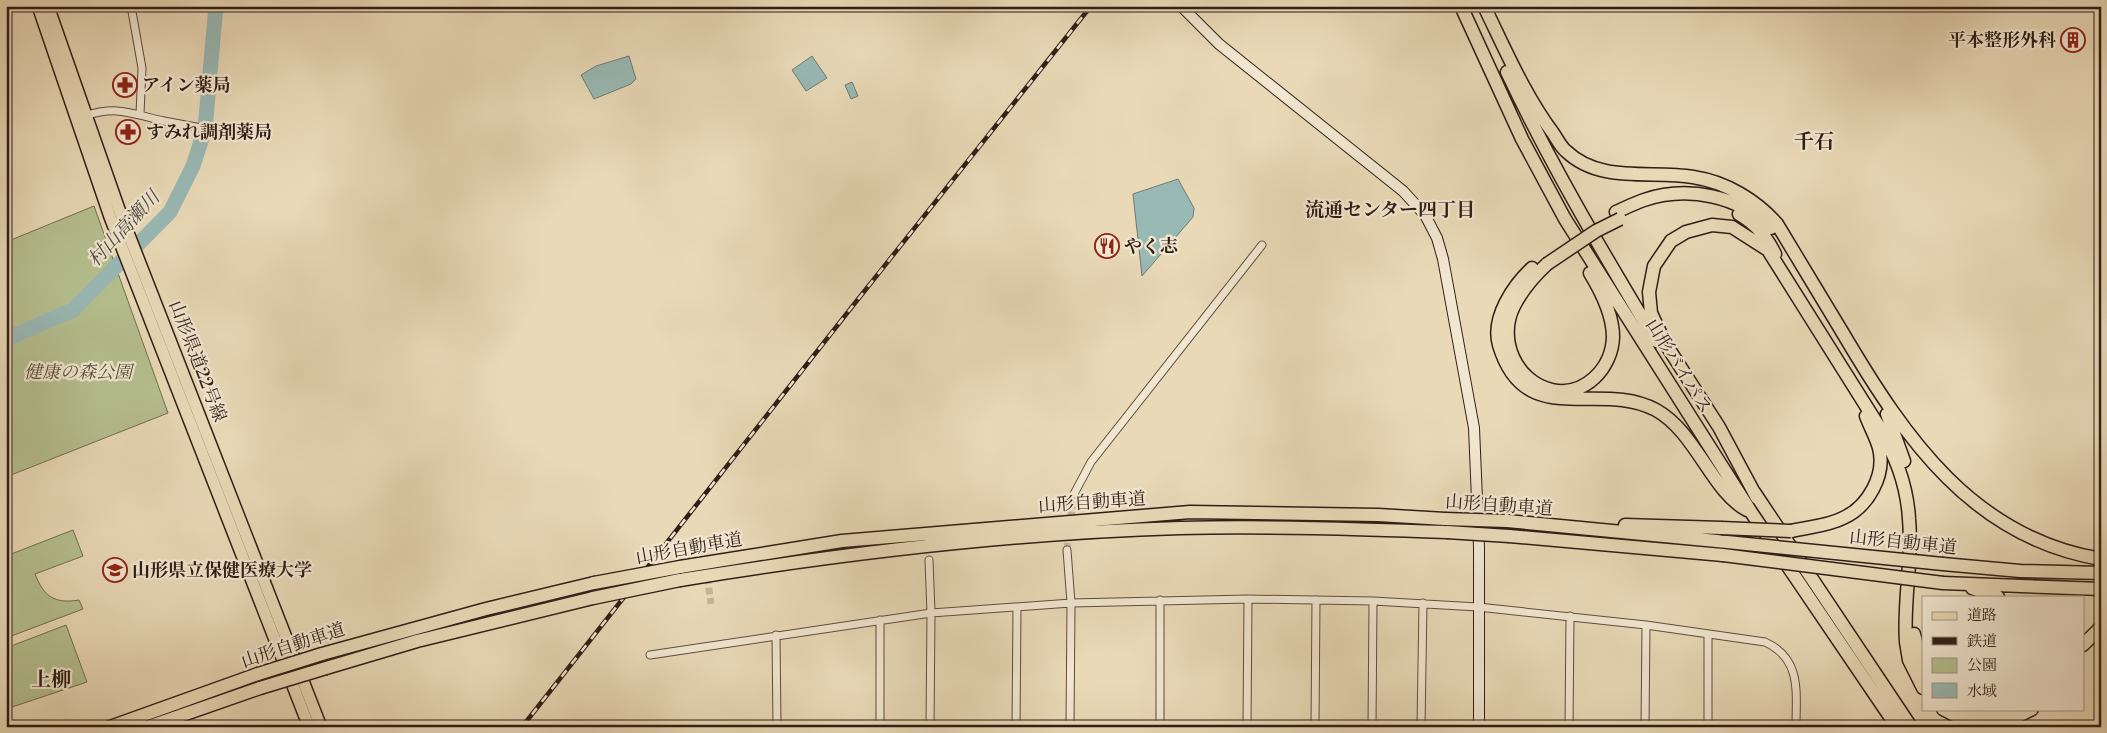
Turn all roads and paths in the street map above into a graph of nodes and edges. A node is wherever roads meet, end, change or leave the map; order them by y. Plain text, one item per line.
1 (38, 6) edge
2 (48, 6) edge
3 (130, 6) edge
4 (1181, 6) edge
5 (1461, 6) edge
6 (1477, 6) edge
7 (1484, 6) edge
8 (140, 114) junction
9 (80, 117) junction
10 (244, 136) dead end
11 (1522, 139) junction
12 (115, 214) junction
13 (1618, 216) junction
14 (1262, 245) dead end
15 (1545, 261) junction
16 (1800, 262) junction
17 (1788, 281) junction
18 (1852, 385) junction
19 (1880, 395) junction
20 (1074, 494) tunnel mouth
21 (1757, 498) junction
22 (1751, 512) junction
23 (1507, 521) junction
24 (1067, 550) tunnel mouth
25 (2101, 559) edge
26 (929, 560) dead end
27 (2101, 573) edge
28 (1960, 584) junction
29 (2101, 588) edge
30 (1995, 596) edge
31 (1248, 599) junction
32 (1160, 600) junction
33 (1316, 600) junction
34 (1374, 601) junction
35 (1071, 603) junction
36 (1423, 603) junction
37 (1018, 607) junction
38 (1478, 607) junction
39 (931, 614) junction
40 (1570, 616) junction
41 (880, 620) junction
42 (1646, 625) junction
43 (2101, 626) edge
44 (1708, 634) junction
45 (776, 635) junction
46 (2084, 644) edge
47 (650, 655) dead end
48 (1922, 667) edge
49 (1922, 686) edge
50 (1945, 710) edge
51 (1967, 710) edge
52 (2011, 710) edge
53 (2030, 710) edge
54 (110, 727) edge
55 (148, 727) edge
56 (309, 727) edge
57 (321, 727) edge
58 (777, 727) edge
59 (880, 727) edge
60 (930, 727) edge
61 (1016, 727) edge
62 (1070, 727) edge
63 (1160, 727) edge
64 (1247, 727) edge
65 (1315, 727) edge
66 (1372, 727) edge
67 (1421, 727) edge
68 (1479, 727) edge
69 (1569, 727) edge
70 (1644, 727) edge
71 (1708, 727) edge
72 (1796, 727) edge
73 (1897, 727) edge
74 (1911, 727) edge

1 - 9 main road, 山形県道22号線
2 - 9 main road, 山形県道22号線
3 - 8 street
4 - 38 street
5 - 11 highway, 山形バイパス
6 - 21 highway, 山形バイパス
7 - 16 highway
8 - 9 street
8 - 10 street
9 - 12 main road, 山形県道22号線
11 - 15 highway
11 - 22 highway, 山形バイパス
12 - 56 main road, 山形県道22号線
12 - 57 main road, 山形県道22号線
13 - 15 highway, bridge
13 - 16 highway
13 - 17 highway
14 - 20 street
15 - 22 highway
16 - 19 highway
17 - 18 highway
17 - 21 highway
18 - 23 highway, bridge
18 - 49 highway
19 - 25 highway
19 - 48 highway
21 - 74 highway, 山形バイパス
22 - 73 highway, 山形バイパス
23 - 27 highway, 山形自動車道, bridge
23 - 54 highway, 山形自動車道, bridge
24 - 35 street
26 - 39 street
28 - 29 highway, 山形自動車道
28 - 30 highway
28 - 55 highway, 山形自動車道, bridge
31 - 32 street
31 - 33 street
31 - 64 street
32 - 35 street
32 - 63 street
33 - 34 street
33 - 65 street
34 - 36 street
34 - 66 street
35 - 37 street
35 - 62 street
36 - 38 street
36 - 67 street
37 - 39 street
37 - 61 street
38 - 40 street
38 - 68 street
39 - 41 street
39 - 60 street
40 - 42 street
40 - 69 street
41 - 45 street
41 - 59 street
42 - 44 street
42 - 70 street
43 - 46 highway
44 - 71 street
44 - 72 street
45 - 47 street
45 - 58 street
50 - 53 highway
51 - 52 highway

